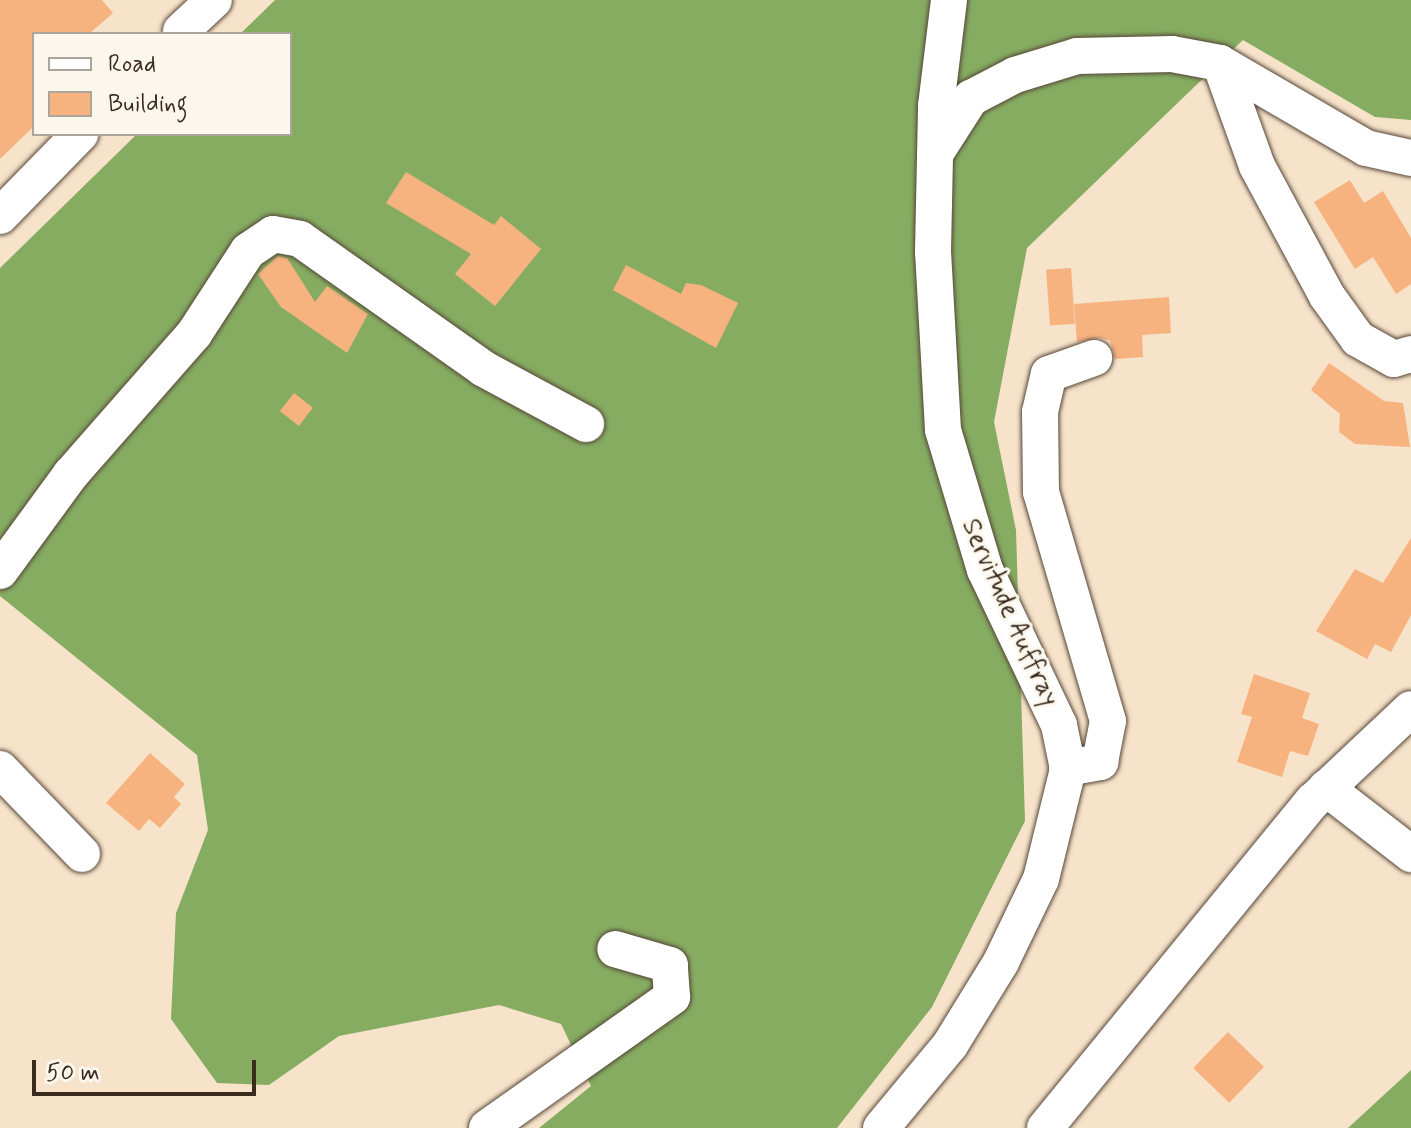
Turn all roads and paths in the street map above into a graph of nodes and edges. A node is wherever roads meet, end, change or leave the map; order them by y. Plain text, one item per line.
1 (214, 0) edge
2 (949, 0) edge
3 (177, 22) edge
4 (1220, 63) junction
5 (77, 136) edge
6 (935, 154) junction
7 (1411, 158) edge
8 (0, 216) edge
9 (1411, 354) edge
10 (1094, 358) dead end
11 (586, 424) dead end
12 (0, 571) edge
13 (1411, 709) edge
14 (1067, 768) junction
15 (0, 769) edge
16 (1326, 788) junction
17 (82, 854) dead end
18 (1411, 854) edge
19 (615, 949) dead end
20 (487, 1128) edge
21 (881, 1128) edge
22 (1045, 1128) edge

1 - 3 street
2 - 6 street, Servitude Auffray
4 - 6 street
4 - 7 street
4 - 9 street
5 - 8 street
6 - 14 street, Servitude Auffray
10 - 14 street
11 - 12 street
13 - 16 street
14 - 21 street, Servitude Auffray
15 - 17 street
16 - 18 street
16 - 22 street
19 - 20 street

